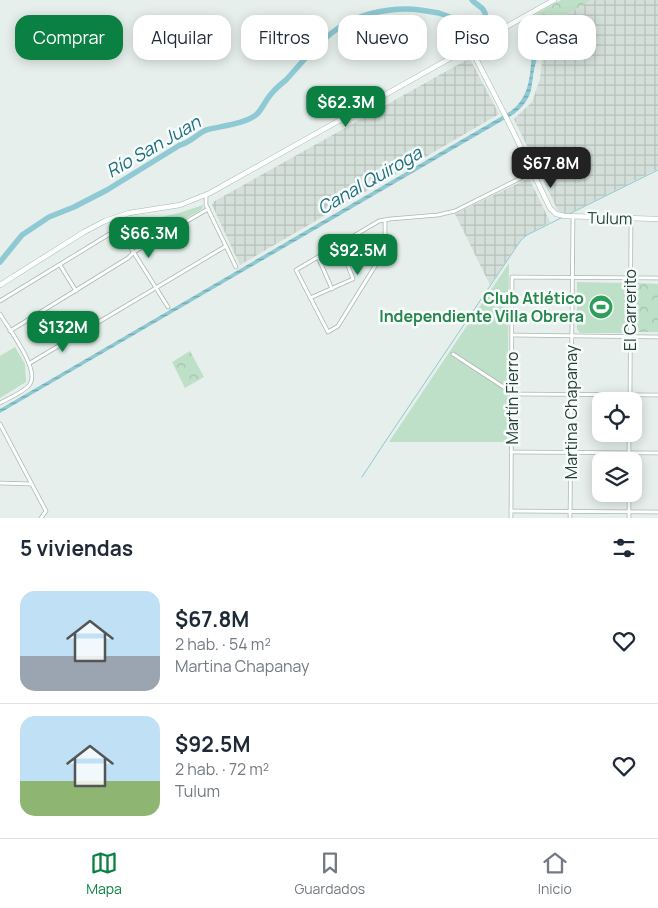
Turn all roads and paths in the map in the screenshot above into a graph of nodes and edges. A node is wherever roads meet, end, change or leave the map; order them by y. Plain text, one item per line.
1 (554, 0) edge
2 (508, 26) edge
3 (448, 60) edge
4 (476, 60) edge
5 (533, 172) junction
6 (206, 195) junction
7 (208, 209) junction
8 (118, 216) junction
9 (573, 217) junction
10 (631, 218) junction
11 (658, 219) edge
12 (385, 220) junction
13 (121, 227) junction
14 (340, 244) junction
15 (226, 246) junction
16 (134, 252) junction
17 (318, 257) junction
18 (60, 264) junction
19 (236, 267) dead end
20 (572, 278) junction
21 (630, 278) junction
22 (658, 278) edge
23 (0, 285) edge
24 (156, 288) junction
25 (332, 289) junction
26 (76, 291) junction
27 (310, 298) junction
28 (0, 301) edge
29 (168, 307) dead end
30 (0, 314) edge
31 (10, 331) junction
32 (512, 335) junction
33 (572, 336) junction
34 (630, 337) junction
35 (658, 337) edge
36 (453, 354) dead end
37 (30, 363) junction
38 (512, 389) junction
39 (630, 392) edge
40 (512, 394) junction
41 (571, 394) junction
42 (592, 394) edge
43 (642, 395) edge
44 (658, 395) edge
45 (0, 403) edge
46 (0, 424) edge
47 (511, 452) junction
48 (571, 452) junction
49 (592, 452) edge
50 (642, 453) edge
51 (658, 453) edge
52 (0, 483) edge
53 (32, 484) junction
54 (629, 502) edge
55 (511, 511) junction
56 (570, 511) junction
57 (629, 512) junction
58 (658, 512) edge
59 (41, 518) edge
60 (510, 518) edge
61 (570, 518) edge
62 (629, 518) edge

1 - 2 main road
3 - 6 main road
4 - 5 main road
5 - 9 main road, Tulum
5 - 12 street
6 - 7 street
6 - 8 main road
7 - 15 street
7 - 16 street
8 - 13 street
8 - 23 main road
9 - 10 main road, Tulum
9 - 20 street, Martina Chapanay
10 - 11 main road, Tulum
10 - 21 street, El Carrerito
12 - 14 street
12 - 27 street
13 - 16 street
13 - 18 street
14 - 17 street
14 - 25 street
15 - 19 street
15 - 24 street
16 - 24 street
16 - 26 street
17 - 25 street
17 - 27 street
18 - 26 street
18 - 28 street
20 - 21 street
20 - 32 street, Martín Fierro
20 - 33 street, Martina Chapanay
21 - 22 street
21 - 34 street, El Carrerito
24 - 29 street
24 - 37 street
25 - 27 street
26 - 31 street
30 - 31 street
31 - 37 street
32 - 33 street
32 - 38 street, Martín Fierro
33 - 34 street
33 - 41 street, Martina Chapanay
34 - 35 street
34 - 39 street, El Carrerito
36 - 38 street
37 - 45 street
38 - 40 street, Martín Fierro
40 - 41 street
40 - 47 street, Martín Fierro
41 - 42 street
41 - 48 street, Martina Chapanay
43 - 44 street
46 - 53 street
47 - 48 street
47 - 55 street, Martín Fierro
48 - 49 street
48 - 56 street, Martina Chapanay
50 - 51 street
52 - 53 street
53 - 59 street
54 - 57 street
55 - 56 street
55 - 60 street, Martín Fierro
56 - 57 street
56 - 61 street, Martina Chapanay
57 - 58 street
57 - 62 street

